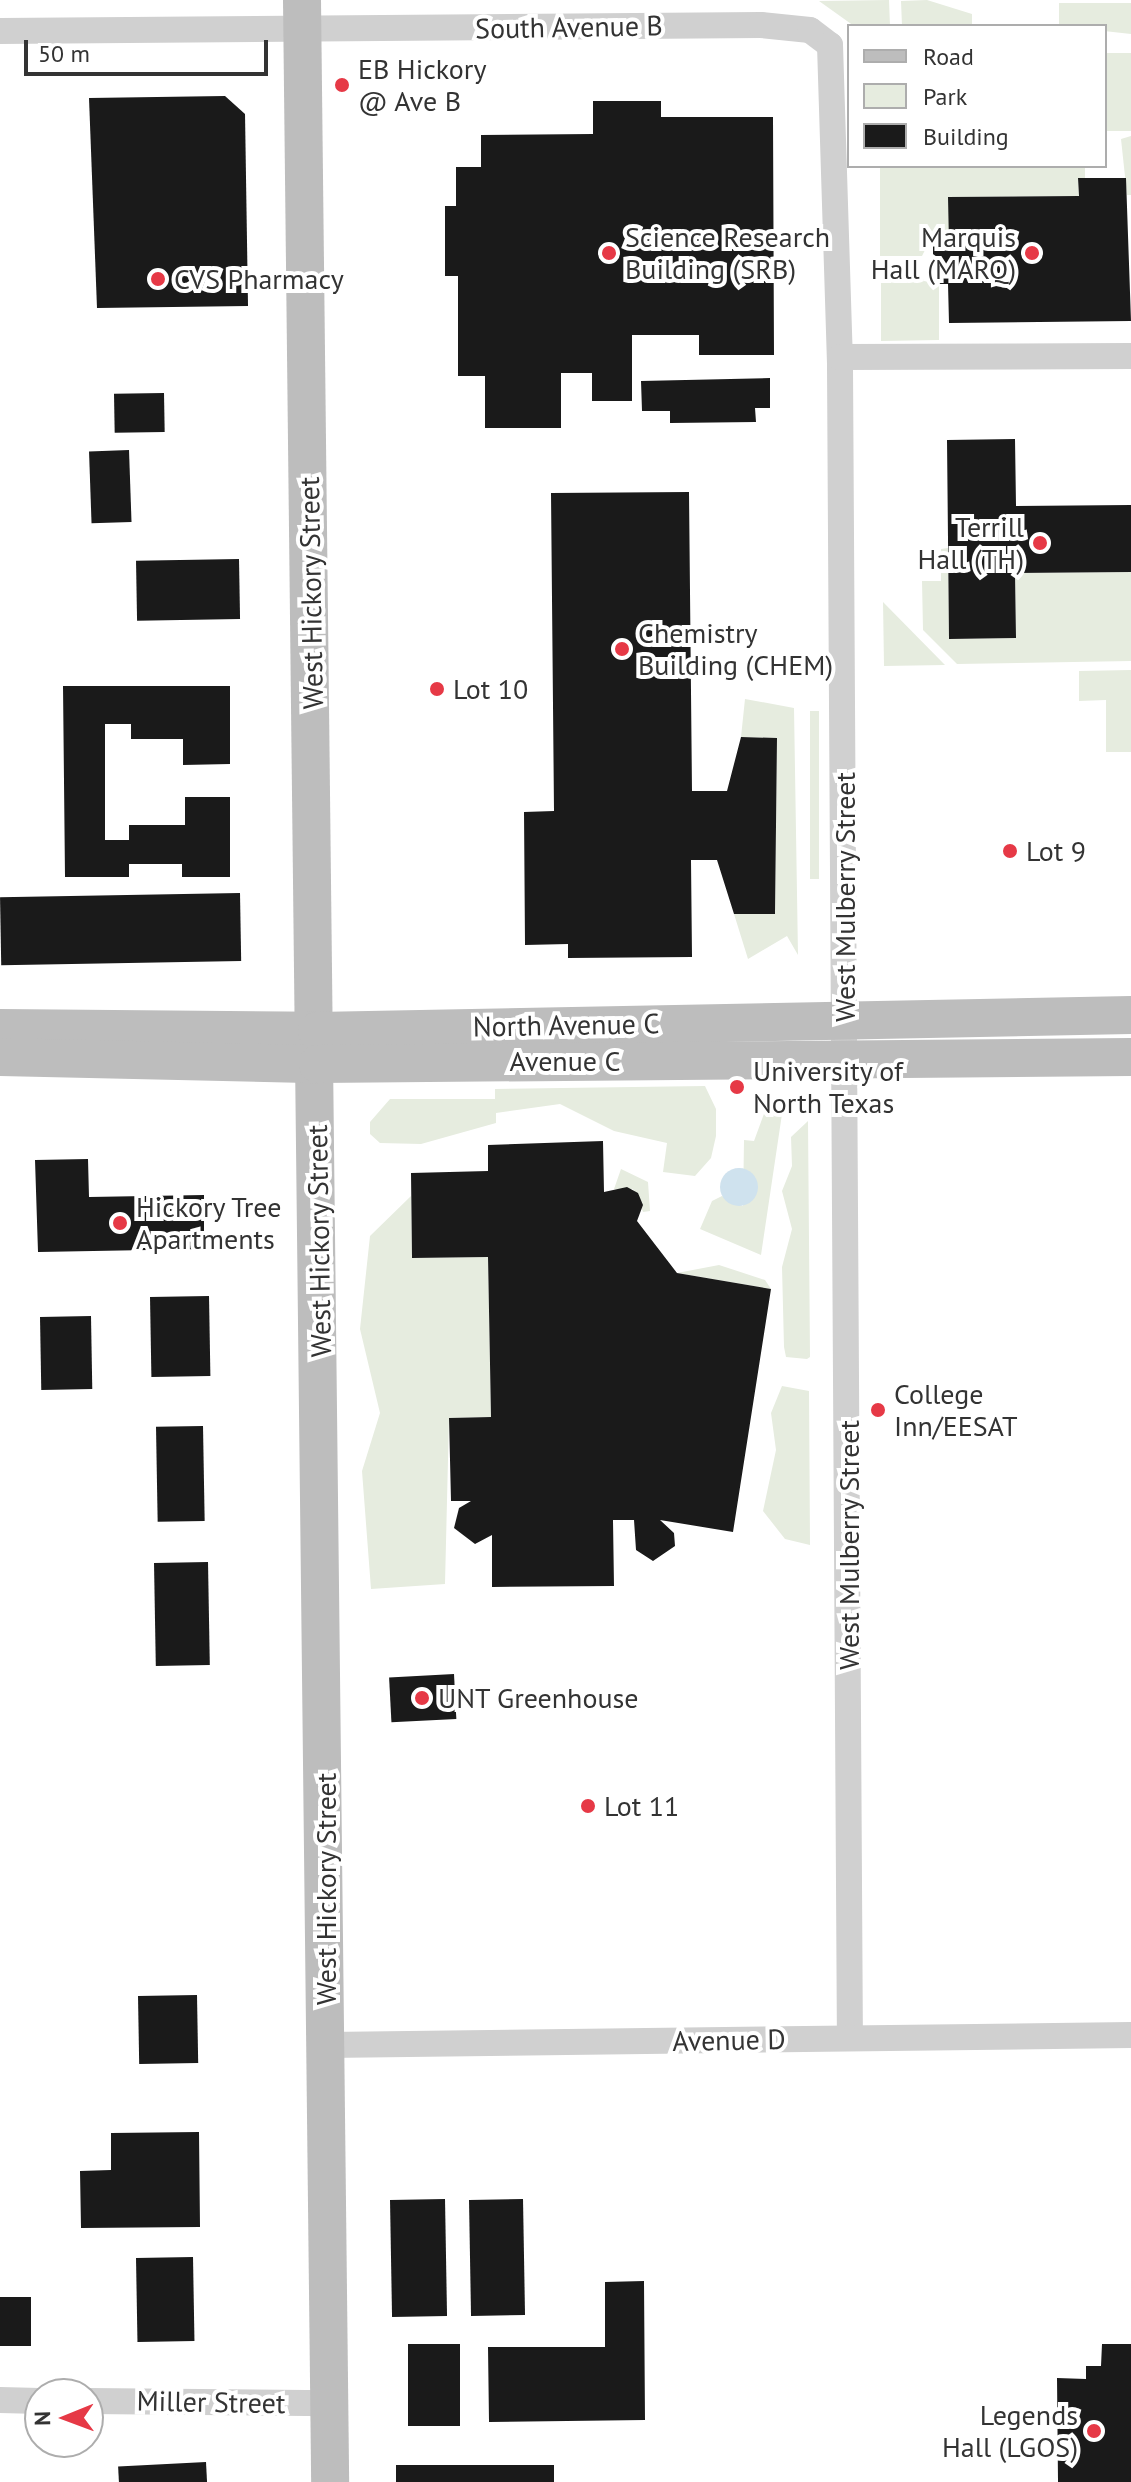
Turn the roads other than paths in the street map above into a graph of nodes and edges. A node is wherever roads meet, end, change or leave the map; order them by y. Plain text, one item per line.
1 (302, 15) edge
2 (0, 31) edge
3 (830, 45) joint
4 (1131, 356) edge
5 (840, 357) junction
6 (1131, 1015) edge
7 (846, 1021) junction
8 (0, 1028) edge
9 (318, 1047) junction
10 (0, 1057) edge
11 (1131, 1057) edge
12 (846, 1059) junction
13 (1131, 2035) edge
14 (850, 2038) junction
15 (327, 2045) junction
16 (0, 2400) edge
17 (24, 2401) edge
18 (104, 2401) edge
19 (333, 2403) junction
20 (330, 2482) edge

1 - 2 street, South Avenue B
1 - 3 street, South Avenue B
1 - 9 main road, West Hickory Street
3 - 5 street, West Mulberry Street
4 - 5 street
5 - 7 street, West Mulberry Street
6 - 7 main road, North Avenue C
7 - 9 main road, North Avenue C
7 - 12 street, West Mulberry Street
8 - 9 main road, North Avenue C
9 - 10 main road, Avenue C
9 - 12 main road, Avenue C
9 - 15 main road, West Hickory Street
11 - 12 main road, Avenue C
12 - 14 street, West Mulberry Street
13 - 14 street, Avenue D
14 - 15 street, Avenue D
15 - 19 main road, West Hickory Street
16 - 17 street
18 - 19 street, Miller Street
19 - 20 main road, West Hickory Street

